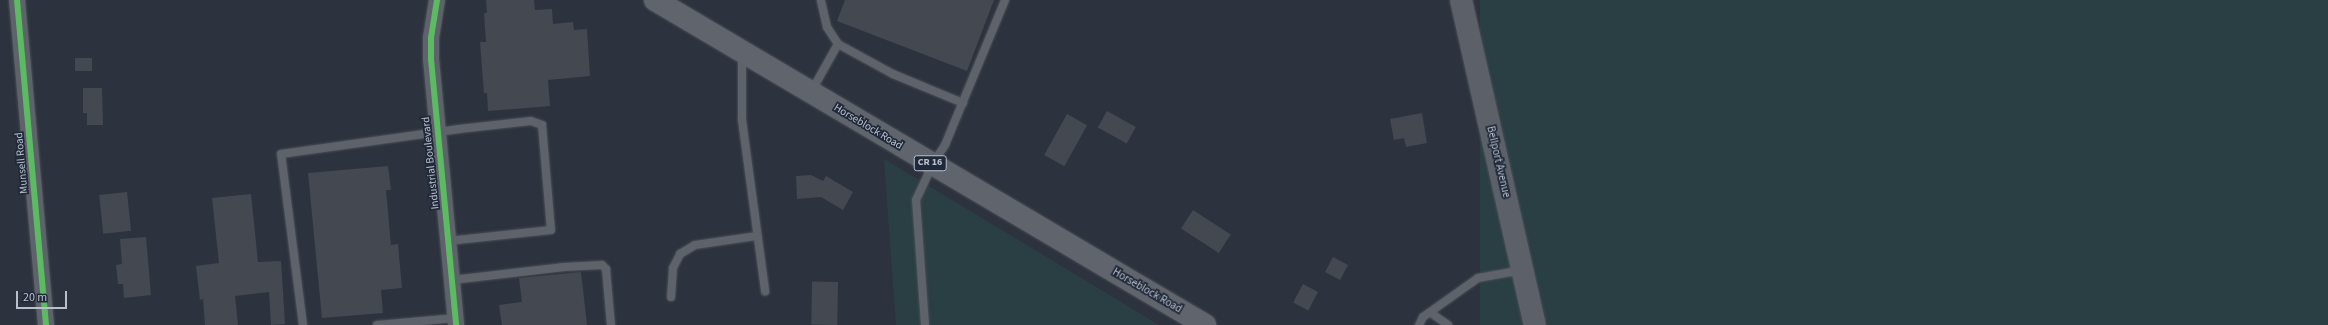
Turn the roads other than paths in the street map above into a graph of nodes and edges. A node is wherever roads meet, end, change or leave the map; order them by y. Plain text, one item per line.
1 (17, 0) edge
2 (437, 0) edge
3 (655, 0) edge
4 (820, 0) edge
5 (1005, 0) edge
6 (1461, 0) edge
7 (838, 44) junction
8 (742, 52) junction
9 (811, 92) junction
10 (962, 104) junction
11 (437, 131) junction
12 (932, 164) junction
13 (758, 236) junction
14 (448, 240) junction
15 (1523, 270) junction
16 (452, 280) junction
17 (765, 292) dead end
18 (671, 297) dead end
19 (1431, 313) junction
20 (456, 321) edge
21 (46, 325) edge
22 (303, 325) edge
23 (377, 325) edge
24 (611, 325) edge
25 (925, 325) edge
26 (1205, 325) edge
27 (1418, 325) edge
28 (1448, 325) edge
29 (1535, 325) edge

1 - 21 street, Munsell Road
2 - 11 street, Industrial Boulevard
3 - 8 main road, Horseblock Road / CR 16
4 - 7 lane
5 - 10 lane
6 - 15 main road, Bellport Avenue
7 - 9 lane
7 - 10 lane
8 - 9 main road, Horseblock Road / CR 16
8 - 13 lane
9 - 12 main road, Horseblock Road / CR 16
10 - 12 lane
11 - 14 street, Industrial Boulevard
11 - 14 lane
11 - 22 lane
12 - 25 lane
12 - 26 main road, Horseblock Road / CR 16
13 - 17 lane
13 - 18 lane
14 - 16 street, Industrial Boulevard
15 - 19 lane
15 - 29 main road, Bellport Avenue
16 - 20 street, Industrial Boulevard
16 - 24 lane
19 - 27 lane
19 - 28 lane
20 - 23 lane

